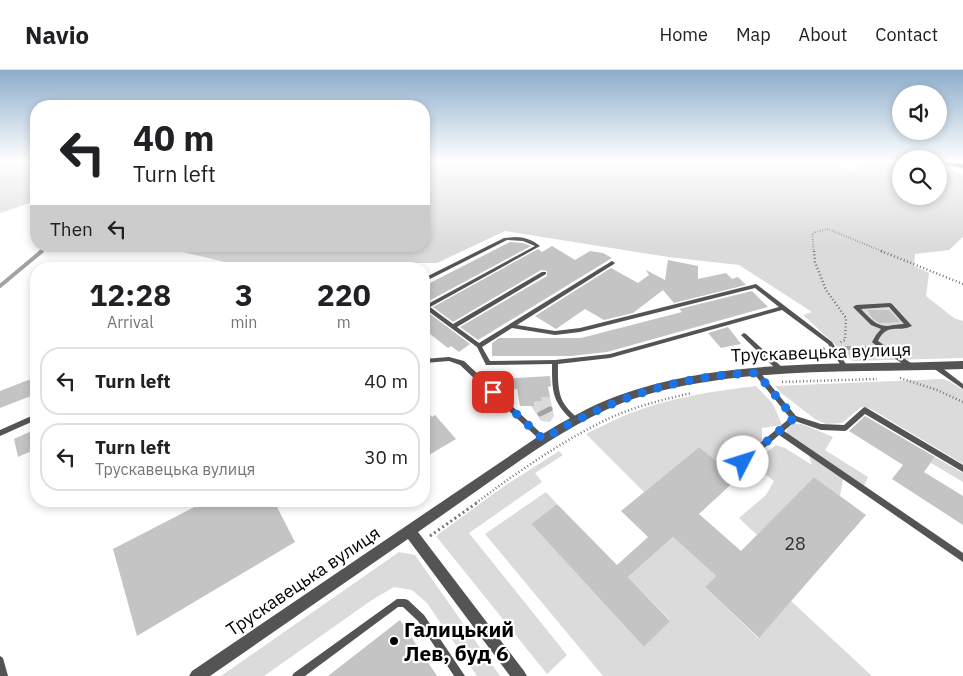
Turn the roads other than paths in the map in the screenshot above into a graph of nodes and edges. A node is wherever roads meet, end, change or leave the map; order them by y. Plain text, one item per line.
1 (612, 263) dead end
2 (544, 273) dead end
3 (430, 277) edge
4 (430, 303) edge
5 (783, 308) junction
6 (430, 310) edge
7 (511, 326) junction
8 (453, 327) junction
9 (884, 328) junction
10 (744, 336) dead end
11 (479, 346) junction
12 (430, 361) edge
13 (555, 362) junction
14 (963, 365) edge
15 (935, 366) junction
16 (914, 367) junction
17 (846, 369) junction
18 (783, 371) junction
19 (757, 373) junction
20 (963, 387) edge
21 (794, 418) junction
22 (30, 420) edge
23 (576, 420) junction
24 (779, 432) junction
25 (0, 433) edge
26 (543, 439) junction
27 (743, 462) dead end
28 (963, 469) edge
29 (410, 530) junction
30 (963, 558) edge
31 (0, 661) edge
32 (2, 676) edge
33 (197, 676) edge
34 (296, 676) edge
35 (460, 676) edge
36 (519, 676) edge

1 - 7 lane
2 - 8 lane
3 - 4 lane
5 - 7 lane
5 - 13 lane
5 - 17 lane
6 - 8 lane
7 - 11 lane
8 - 11 lane
9 - 9 lane
9 - 16 lane
10 - 18 lane
11 - 13 lane
12 - 26 lane
13 - 23 lane
14 - 15 street, Трускавецька вулиця
15 - 16 street, Трускавецька вулиця
15 - 20 lane
16 - 17 street, Трускавецька вулиця
17 - 18 street, Трускавецька вулиця
18 - 19 street, Трускавецька вулиця
19 - 21 lane
19 - 23 street, Трускавецька вулиця
21 - 24 lane
21 - 28 lane
22 - 25 lane
23 - 26 street, Трускавецька вулиця
24 - 27 lane
24 - 30 lane
26 - 29 street, Трускавецька вулиця
29 - 33 street, Трускавецька вулиця
29 - 36 street
31 - 32 lane
34 - 35 lane

